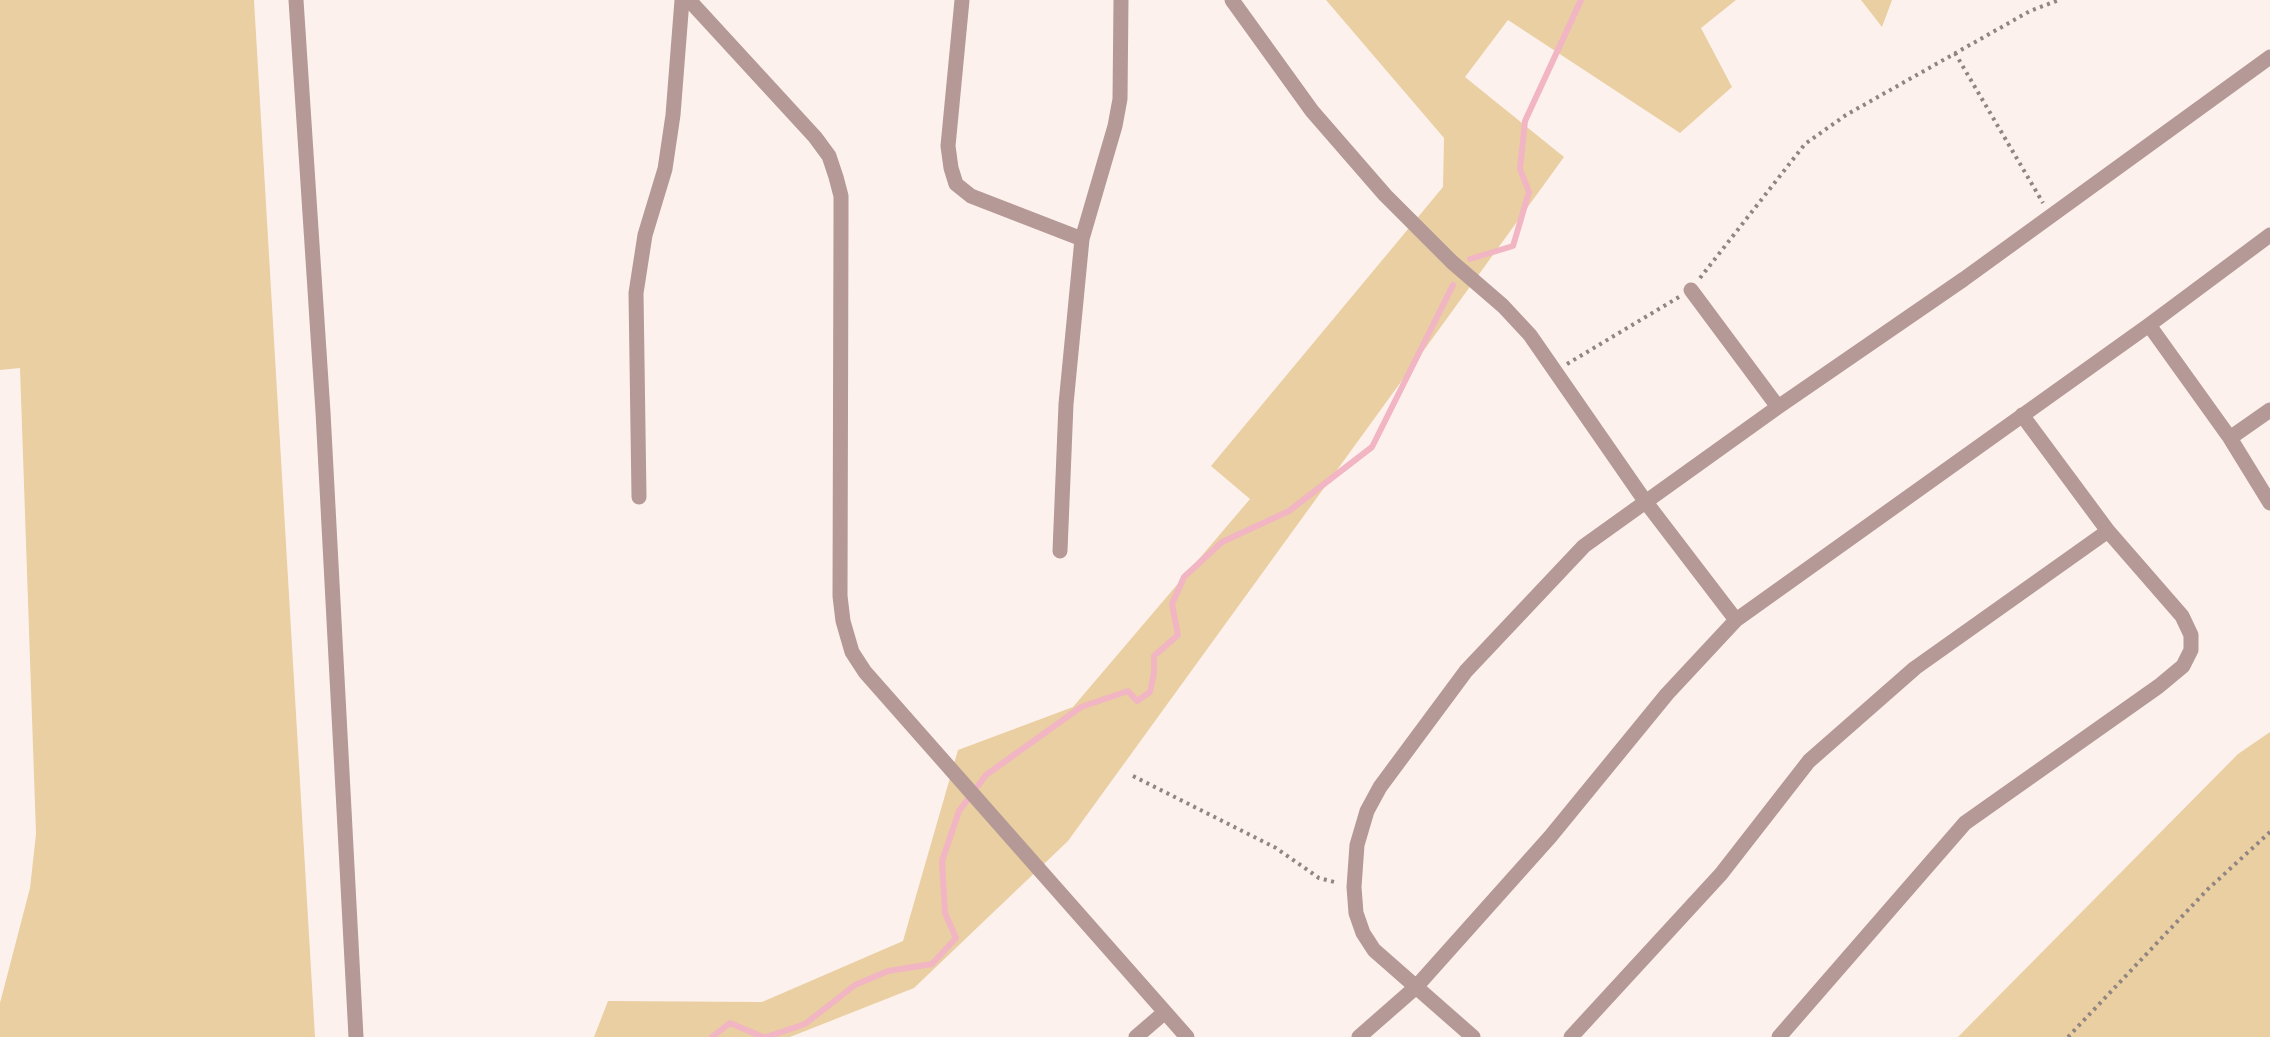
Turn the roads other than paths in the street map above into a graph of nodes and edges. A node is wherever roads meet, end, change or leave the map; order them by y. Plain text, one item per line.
1 (296, 0) edge
2 (682, 0) edge
3 (689, 0) edge
4 (962, 0) edge
5 (1121, 0) edge
6 (1232, 0) edge
7 (2270, 57) edge
8 (2270, 235) edge
9 (1082, 239) junction
10 (1691, 290) road end
11 (2149, 325) junction
12 (1778, 407) junction
13 (2270, 410) edge
14 (2022, 415) junction
15 (2230, 438) junction
16 (639, 497) dead end
17 (1645, 501) junction
18 (2270, 502) edge
19 (2108, 531) junction
20 (1060, 551) dead end
21 (1736, 620) junction
22 (1416, 987) junction
23 (1165, 1012) junction
24 (356, 1037) edge
25 (1136, 1037) edge
26 (1187, 1037) edge
27 (1359, 1037) edge
28 (1473, 1037) edge
29 (1570, 1037) edge
30 (1779, 1037) edge

1 - 24 street
2 - 16 street
3 - 23 street
4 - 9 street
5 - 9 street
6 - 17 street
7 - 12 street
8 - 11 street
9 - 20 street
10 - 12 street
11 - 14 street
11 - 15 street
12 - 17 street
13 - 15 street
14 - 19 street
14 - 21 street
15 - 18 street
17 - 21 street
17 - 22 street
19 - 29 street
19 - 30 street
21 - 22 street
22 - 27 street
22 - 28 street
23 - 25 street
23 - 26 street

